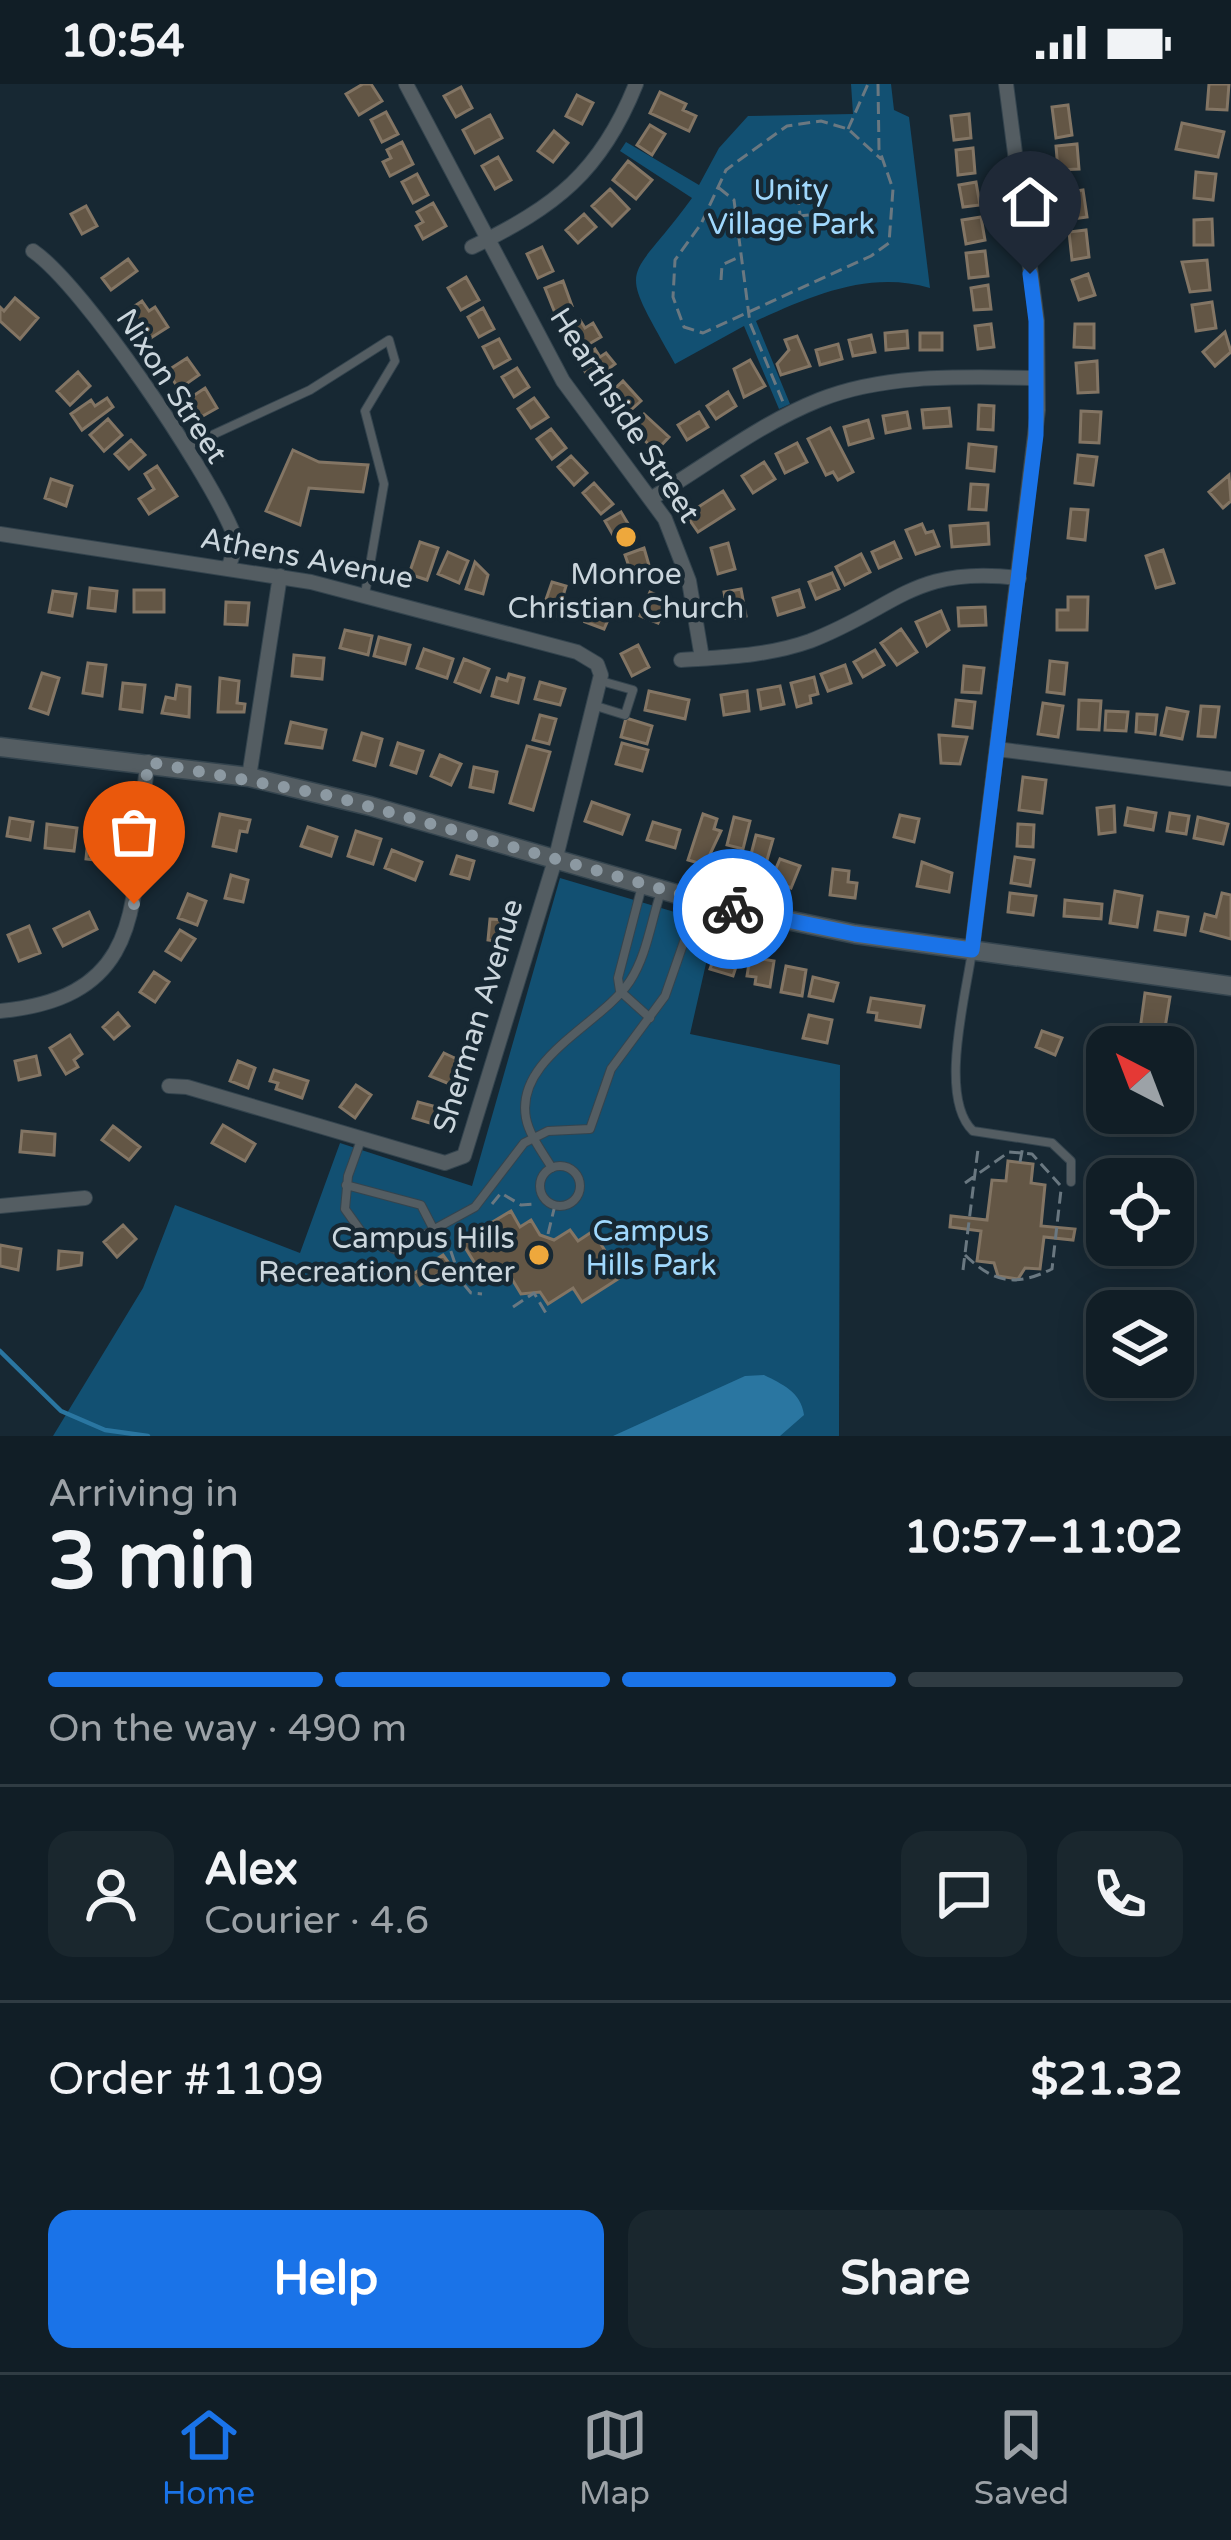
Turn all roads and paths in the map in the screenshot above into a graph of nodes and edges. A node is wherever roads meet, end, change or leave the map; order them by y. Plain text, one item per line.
1 (406, 84) edge
2 (636, 84) edge
3 (868, 84) edge
4 (878, 84) edge
5 (1006, 84) edge
6 (848, 129) junction
7 (881, 158) junction
8 (718, 187) junction
9 (797, 193) dead end
10 (827, 213) dead end
11 (801, 216) junction
12 (741, 222) junction
13 (488, 239) junction
14 (472, 248) dead end
15 (33, 251) dead end
16 (742, 255) junction
17 (721, 280) dead end
18 (748, 314) junction
19 (1037, 378) junction
20 (788, 414) junction
21 (182, 448) junction
22 (652, 498) junction
23 (0, 534) edge
24 (229, 566) junction
25 (280, 576) junction
26 (1018, 578) junction
27 (365, 594) junction
28 (702, 658) junction
29 (681, 660) dead end
30 (597, 664) joint
31 (601, 681) junction
32 (596, 706) junction
33 (0, 746) edge
34 (997, 749) junction
35 (148, 762) junction
36 (249, 777) junction
37 (1231, 779) edge
38 (556, 857) junction
39 (651, 888) junction
40 (687, 933) dead end
41 (972, 950) junction
42 (1231, 986) edge
43 (620, 991) junction
44 (0, 1011) edge
45 (650, 1018) junction
46 (169, 1086) dead end
47 (535, 1138) junction
48 (1023, 1138) junction
49 (362, 1139) junction
50 (978, 1149) dead end
51 (1022, 1153) junction
52 (1021, 1162) dead end
53 (1064, 1163) dead end
54 (552, 1168) junction
55 (974, 1178) junction
56 (965, 1184) dead end
57 (346, 1185) junction
58 (1066, 1185) junction
59 (1069, 1195) dead end
60 (85, 1198) dead end
61 (537, 1204) dead end
62 (555, 1205) junction
63 (0, 1206) edge
64 (487, 1208) dead end
65 (438, 1230) junction
66 (548, 1234) dead end
67 (965, 1255) junction
68 (1032, 1268) dead end
69 (964, 1270) dead end
70 (993, 1270) dead end
71 (993, 1278) junction
72 (1030, 1279) junction
73 (482, 1294) dead end
74 (513, 1306) dead end
75 (548, 1315) dead end

1 - 13 street, Hearthside Street
2 - 13 street
3 - 6 path
4 - 7 path
5 - 19 street
6 - 7 path
6 - 8 path
7 - 18 path
8 - 12 path
8 - 18 path
9 - 11 path
10 - 11 path
11 - 12 path
12 - 16 path
13 - 14 street
13 - 22 street, Hearthside Street
15 - 21 street, Nixon Street
16 - 17 path
16 - 18 path
18 - 20 path
19 - 20 street
19 - 26 street
20 - 22 street
21 - 24 street, Nixon Street
21 - 27 lane
22 - 28 street, Hearthside Street
23 - 24 street, Athens Avenue
24 - 25 street, Athens Avenue
25 - 27 street, Athens Avenue
25 - 36 street
26 - 28 street
26 - 34 street
27 - 30 street, Athens Avenue
28 - 29 street
30 - 31 street, Sherman Avenue
31 - 32 street, Sherman Avenue
31 - 32 lane
32 - 38 street, Sherman Avenue
33 - 35 street
34 - 37 street
34 - 41 street
35 - 36 street
35 - 44 street
36 - 38 street
38 - 39 street
38 - 49 street, Sherman Avenue
39 - 41 street
39 - 43 lane
39 - 43 lane
40 - 45 lane
41 - 42 street
41 - 48 lane
43 - 45 lane
43 - 47 lane
45 - 47 lane
46 - 49 street, Sherman Avenue
47 - 54 lane
47 - 65 lane
48 - 51 path
48 - 58 lane
49 - 57 lane
50 - 55 path
51 - 52 path
51 - 55 path
51 - 58 path
53 - 58 path
54 - 62 lane
54 - 62 lane
55 - 56 path
55 - 67 path
57 - 65 lane
57 - 65 lane
58 - 59 path
58 - 72 path
60 - 63 street
61 - 64 path
62 - 66 path
65 - 73 path
67 - 69 path
67 - 71 path
68 - 72 path
70 - 71 path
71 - 72 path
74 - 75 path

